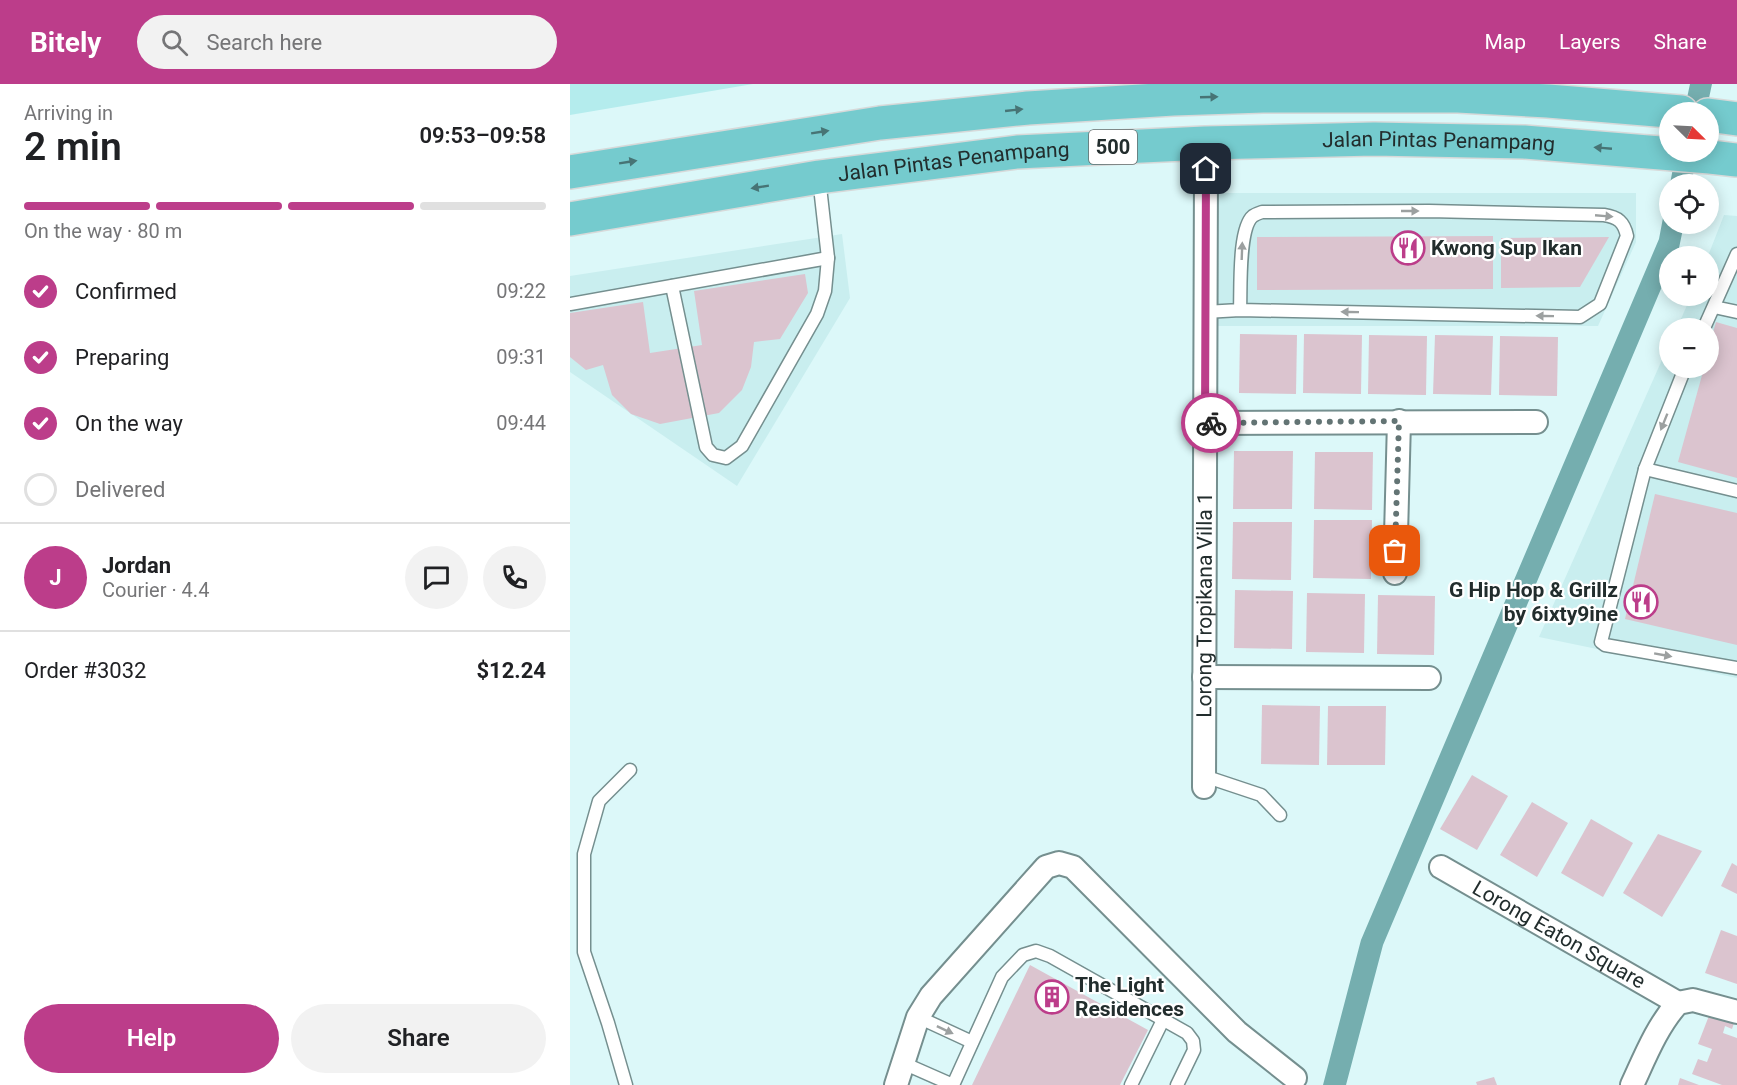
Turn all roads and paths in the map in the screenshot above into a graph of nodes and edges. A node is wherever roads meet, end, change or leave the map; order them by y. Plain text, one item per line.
1 (1462, 90) edge
2 (1659, 110) edge
3 (1328, 140) junction
4 (1142, 146) junction
5 (1724, 159) edge
6 (1206, 169) junction
7 (570, 172) edge
8 (819, 177) junction
9 (570, 219) edge
10 (1737, 254) edge
11 (828, 258) junction
12 (672, 286) junction
13 (570, 304) edge
14 (1714, 307) junction
15 (1240, 310) junction
16 (1205, 312) junction
17 (1737, 312) edge
18 (1709, 318) edge
19 (1681, 378) edge
20 (1399, 421) junction
21 (1536, 422) dead end
22 (1205, 423) junction
23 (1645, 470) junction
24 (1737, 491) edge
25 (1395, 573) dead end
26 (1737, 668) edge
27 (1204, 677) junction
28 (1429, 678) dead end
29 (630, 770) dead end
30 (1204, 781) joint
31 (1280, 815) dead end
32 (1441, 867) dead end
33 (1678, 1003) junction
34 (1737, 1012) edge
35 (918, 1017) junction
36 (1163, 1020) junction
37 (972, 1042) junction
38 (903, 1063) junction
39 (1295, 1078) dead end
40 (626, 1085) edge
41 (896, 1085) edge
42 (953, 1085) edge
43 (1131, 1085) edge
44 (1177, 1085) edge
45 (1632, 1085) edge

1 - 2 main road, Jalan Pintas Penampang / 500
7 -> 1 main road, Jalan Pintas Penampang / 500
3 - 4 main road, Jalan Pintas Penampang / 500
5 -> 3 main road, Jalan Pintas Penampang / 500
3 - 6 street
4 - 6 street
4 - 8 main road, Jalan Pintas Penampang / 500
6 - 16 street, Lorong Tropikana Villa 1
8 -> 9 main road, Jalan Pintas Penampang / 500
8 - 11 lane
10 - 14 lane
11 - 12 lane
11 - 12 lane
12 - 13 lane
14 - 17 lane
14 - 18 lane
15 -> 15 lane
15 - 16 lane
16 - 22 street, Lorong Tropikana Villa 1
19 -> 23 lane
20 - 21 street
20 - 22 street
20 - 25 street
22 - 27 street, Lorong Tropikana Villa 1
23 - 24 lane
23 -> 26 lane
27 - 28 street
27 - 30 street, Lorong Tropikana Villa 1
29 - 40 lane
30 - 31 lane
32 - 33 street, Lorong Eaton Square
33 - 34 street
33 - 45 street
35 -> 37 lane
35 - 38 street
35 - 39 street
36 - 37 lane
36 - 43 lane
36 - 44 lane
37 - 42 lane
38 - 41 street
38 - 42 lane

